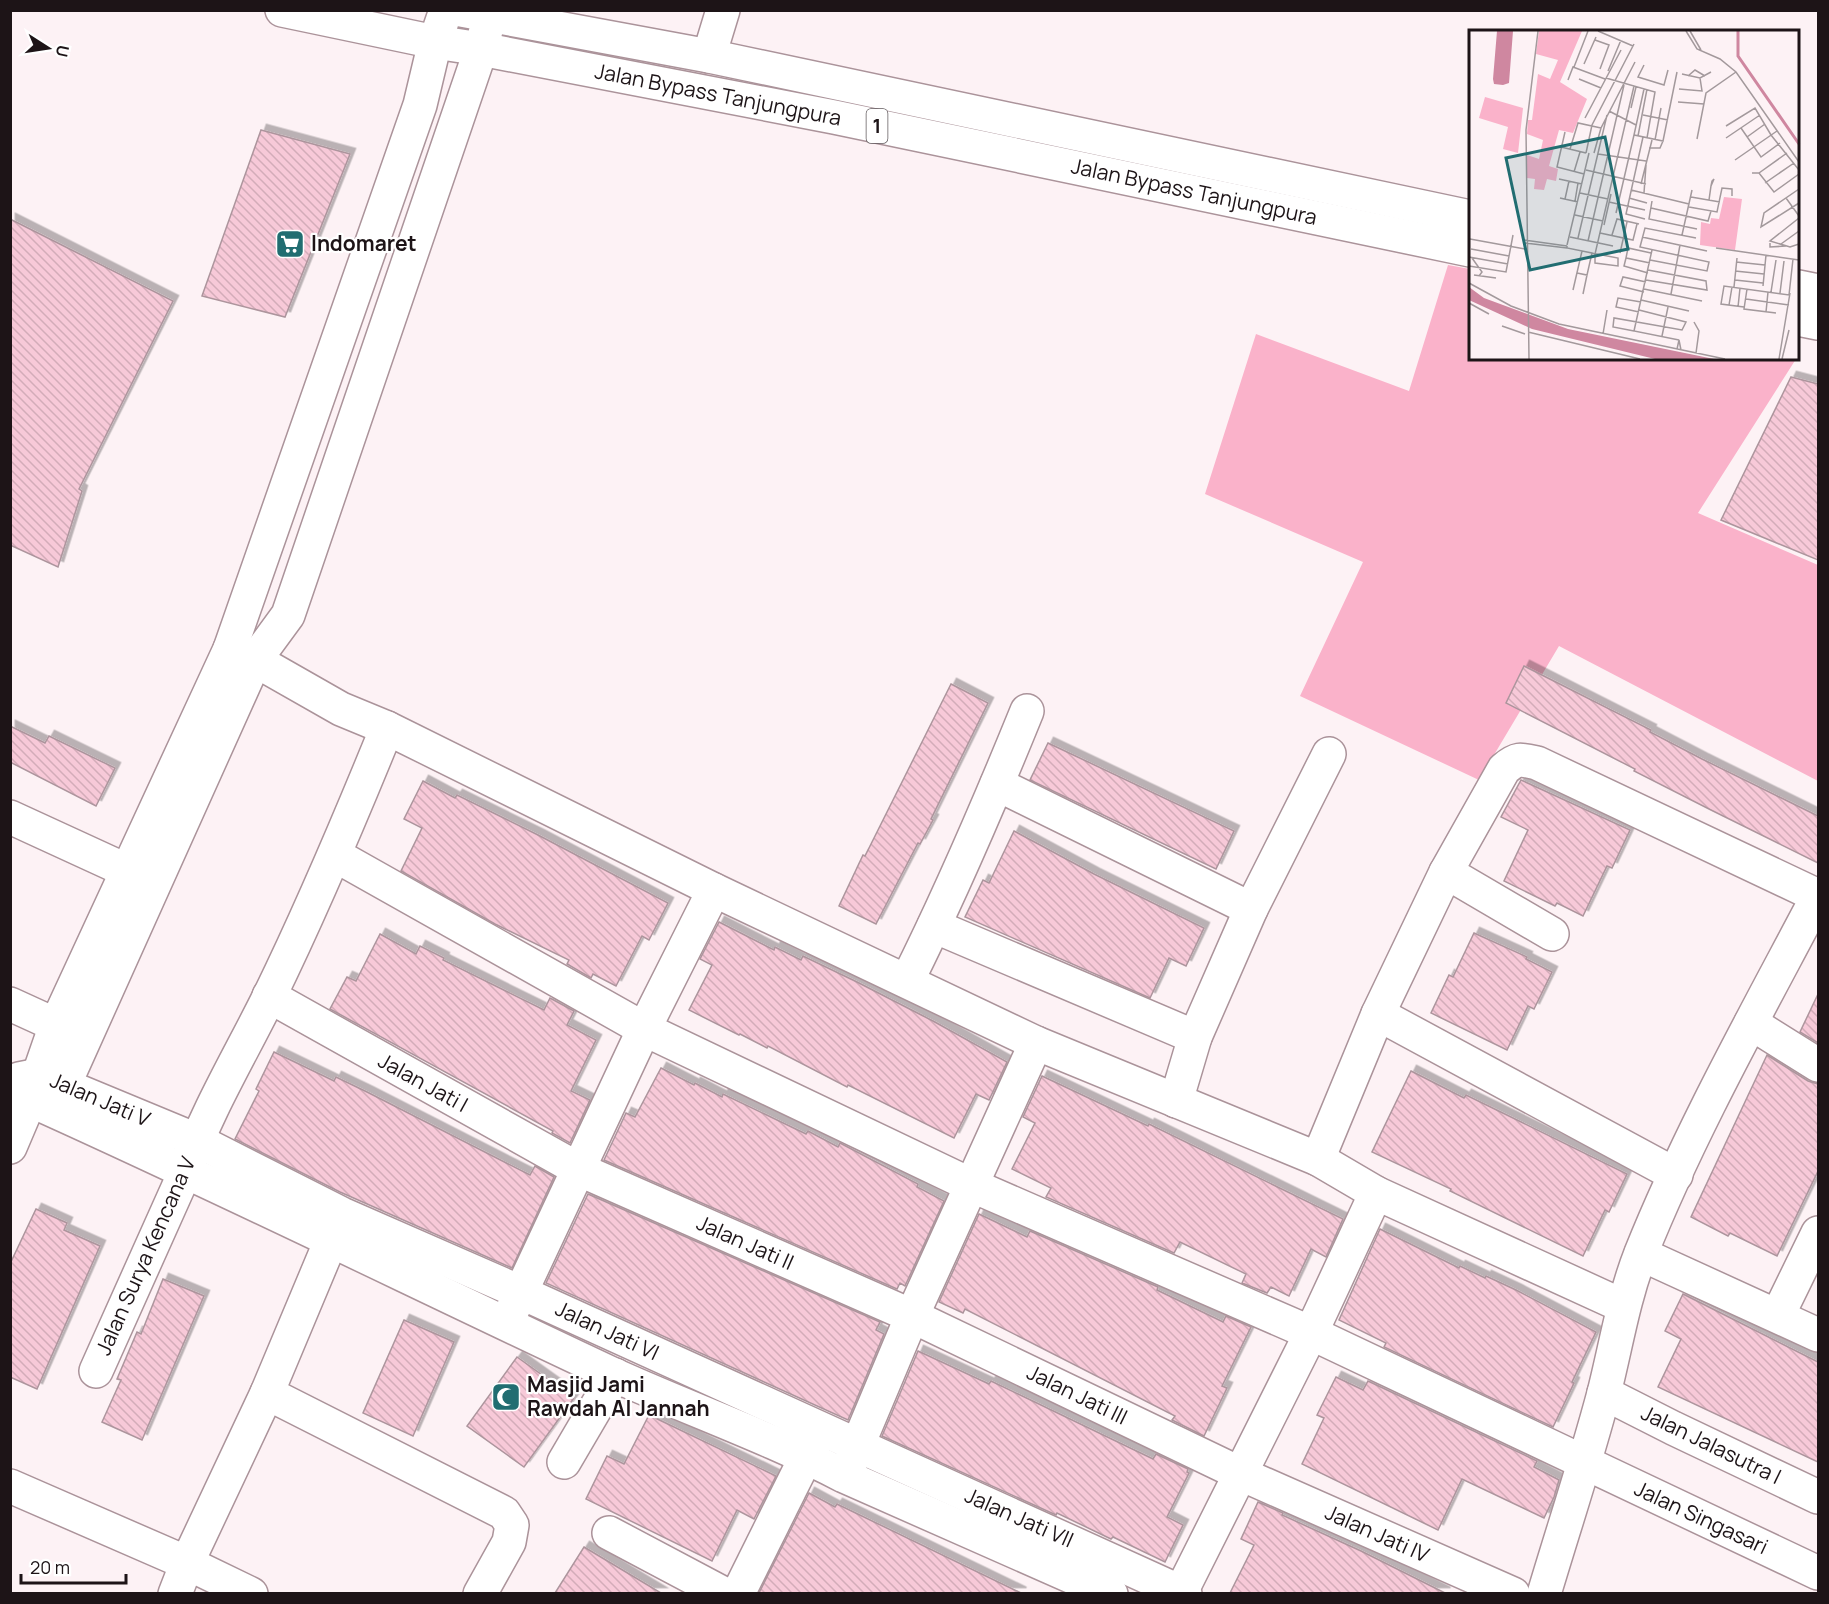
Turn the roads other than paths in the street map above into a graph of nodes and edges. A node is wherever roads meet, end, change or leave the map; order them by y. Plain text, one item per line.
1 (282, 10) edge
2 (446, 10) edge
3 (723, 10) edge
4 (476, 13) edge
5 (435, 42) junction
6 (481, 49) junction
7 (709, 56) junction
8 (1469, 217) edge
9 (1469, 250) edge
10 (1799, 286) edge
11 (1818, 291) edge
12 (1799, 319) edge
13 (1818, 323) edge
14 (242, 654) junction
15 (1027, 711) dead end
16 (387, 728) junction
17 (1329, 754) dead end
18 (997, 784) junction
19 (10, 817) edge
20 (335, 855) junction
21 (1446, 872) junction
22 (140, 877) junction
23 (714, 890) junction
24 (1818, 896) edge
25 (1251, 909) junction
26 (934, 926) junction
27 (1552, 934) dead end
28 (907, 981) junction
29 (269, 996) junction
30 (10, 1004) edge
31 (1378, 1014) junction
32 (1751, 1023) junction
33 (56, 1025) junction
34 (644, 1029) junction
35 (1194, 1037) junction
36 (1036, 1043) junction
37 (1818, 1065) edge
38 (32, 1083) edge
39 (1176, 1101) junction
40 (10, 1147) edge
41 (191, 1155) junction
42 (1318, 1159) junction
43 (578, 1169) junction
44 (1676, 1175) junction
45 (971, 1185) junction
46 (1376, 1193) junction
47 (336, 1227) junction
48 (1818, 1233) edge
49 (1641, 1254) junction
50 (520, 1292) junction
51 (1623, 1306) junction
52 (1778, 1315) junction
53 (912, 1316) junction
54 (506, 1323) junction
55 (1311, 1333) junction
56 (1818, 1335) edge
57 (96, 1371) dead end
58 (615, 1375) junction
59 (1604, 1392) junction
60 (267, 1393) junction
61 (813, 1442) junction
62 (858, 1444) junction
63 (1584, 1461) junction
64 (564, 1462) dead end
65 (1241, 1474) junction
66 (844, 1476) junction
67 (10, 1486) edge
68 (1818, 1497) edge
69 (609, 1533) dead end
70 (187, 1563) junction
71 (1818, 1573) edge
72 (175, 1593) edge
73 (251, 1593) edge
74 (480, 1593) edge
75 (724, 1593) edge
76 (738, 1593) edge
77 (1111, 1593) edge
78 (1182, 1593) edge
79 (1513, 1593) edge
80 (1544, 1593) edge

1 - 5 main road, Jalan Bypass Tanjungpura / 1
2 - 5 main road
3 - 7 main road
4 - 6 main road
4 - 7 main road, Jalan Bypass Tanjungpura / 1
5 - 6 main road, Jalan Bypass Tanjungpura / 1
5 - 14 main road
6 - 9 main road, Jalan Bypass Tanjungpura / 1
6 - 14 main road
7 - 8 main road, Jalan Bypass Tanjungpura / 1
10 - 11 main road
12 - 13 main road
14 - 16 main road
14 - 22 main road
15 - 18 main road
16 - 20 main road, Jalan Surya Kencana V
16 - 23 main road
17 - 25 main road
18 - 25 main road
18 - 26 main road
19 - 22 main road
20 - 29 main road, Jalan Surya Kencana V
20 - 34 main road, Jalan Singasari
21 - 24 main road
21 - 27 main road
21 - 31 main road
22 - 33 main road
22 - 38 main road
23 - 28 main road
23 - 34 main road
24 - 32 main road
25 - 35 main road
26 - 28 main road
26 - 35 main road
28 - 36 main road
29 - 41 main road, Jalan Surya Kencana V
29 - 43 main road, Jalan Jati I
30 - 33 main road
31 - 42 main road
31 - 44 main road
32 - 37 main road
32 - 44 main road
33 - 38 main road
34 - 43 main road
34 - 45 main road, Jalan Singasari
35 - 39 main road
36 - 39 main road
36 - 45 main road
38 - 40 main road
38 - 41 main road, Jalan Jati V
39 - 42 main road
41 - 47 main road, Jalan Jati V
41 - 57 main road, Jalan Surya Kencana V
42 - 46 main road
43 - 50 main road
43 - 53 main road, Jalan Jati II
44 - 49 main road
45 - 53 main road
45 - 55 main road, Jalan Singasari
46 - 51 main road
46 - 55 main road
47 - 50 main road, Jalan Jati V
47 - 54 main road, Jalan Jati V
47 - 60 main road
48 - 52 main road
49 - 51 main road
49 - 52 main road
50 - 54 main road
50 - 61 main road, Jalan Jati VI
51 - 59 main road
52 - 56 main road
53 - 62 main road
53 - 65 main road, Jalan Jati III
54 - 58 main road, Jalan Jati VI
55 - 63 main road, Jalan Singasari
55 - 65 main road
58 - 61 main road, Jalan Jati VI
58 - 64 main road
59 - 63 main road
59 - 68 main road, Jalan Jalasutra I
60 - 70 main road
60 - 74 main road
61 - 62 main road, Jalan Jati VI
61 - 66 main road, Jalan Jati VI
61 - 76 main road
62 - 66 main road
62 - 78 main road, Jalan Jati VII
63 - 71 main road, Jalan Singasari
63 - 80 main road
65 - 78 main road
65 - 79 main road, Jalan Jati IV
66 - 77 main road, Jalan Jati VII
67 - 70 main road
69 - 75 main road
70 - 72 main road
70 - 73 main road

